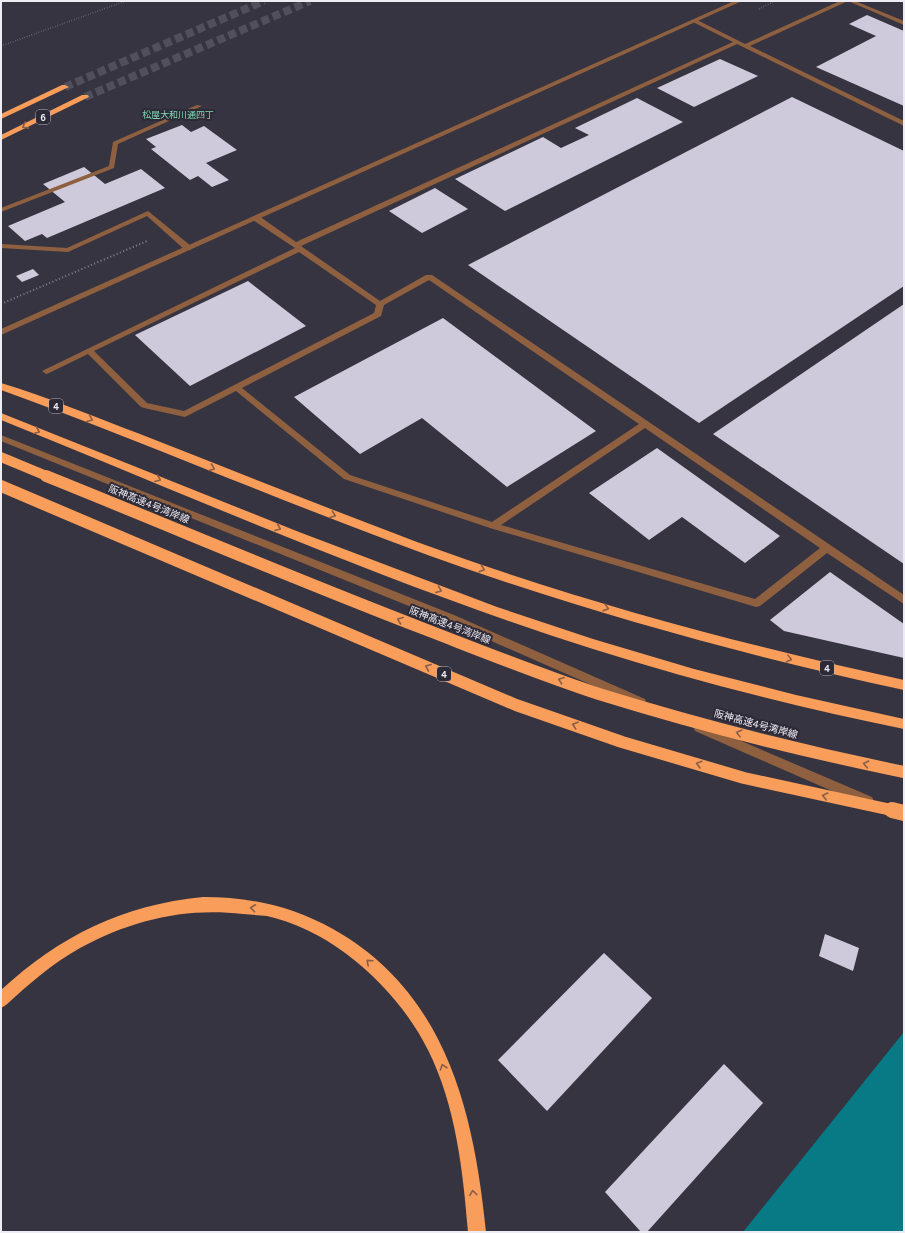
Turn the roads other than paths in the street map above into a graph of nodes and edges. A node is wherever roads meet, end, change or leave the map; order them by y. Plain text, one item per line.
1 (738, 1) edge
2 (845, 1) edge
3 (850, 1) edge
4 (695, 21) junction
5 (904, 23) edge
6 (737, 42) junction
7 (745, 46) junction
8 (65, 87) tunnel mouth
9 (85, 97) tunnel mouth
10 (200, 106) dead end
11 (1, 117) edge
12 (904, 124) edge
13 (1, 138) edge
14 (1, 210) edge
15 (256, 218) junction
16 (1, 246) edge
17 (299, 246) junction
18 (188, 248) junction
19 (380, 304) junction
20 (1, 332) edge
21 (89, 351) junction
22 (46, 371) dead end
23 (1, 386) edge
24 (236, 387) junction
25 (1, 416) edge
26 (644, 424) junction
27 (1, 438) edge
28 (1, 457) edge
29 (1, 486) edge
30 (493, 526) junction
31 (827, 548) junction
32 (904, 600) edge
33 (904, 685) edge
34 (904, 724) edge
35 (904, 772) edge
36 (904, 813) edge
37 (904, 817) edge
38 (1, 1000) edge
39 (477, 1232) edge

1 - 4 street
2 - 7 street
3 - 5 street
4 - 6 street
4 - 15 street
6 - 7 street
6 - 17 street
7 - 12 street
8 - 11 highway, 6
9 -> 13 highway, 6
10 - 14 street
15 - 17 street
15 - 18 street
16 - 18 street
17 - 19 street
17 - 21 street
18 - 20 street
19 - 24 street
19 - 26 street
21 - 22 street
21 - 24 street
23 -> 33 highway, 4
24 - 30 street
25 -> 34 highway
26 - 30 street
26 - 31 street
27 - 37 street
35 -> 28 highway, 阪神高速4号湾岸線, bridge
36 -> 29 highway, 4, bridge
30 - 31 street
31 - 32 street
39 -> 38 highway

